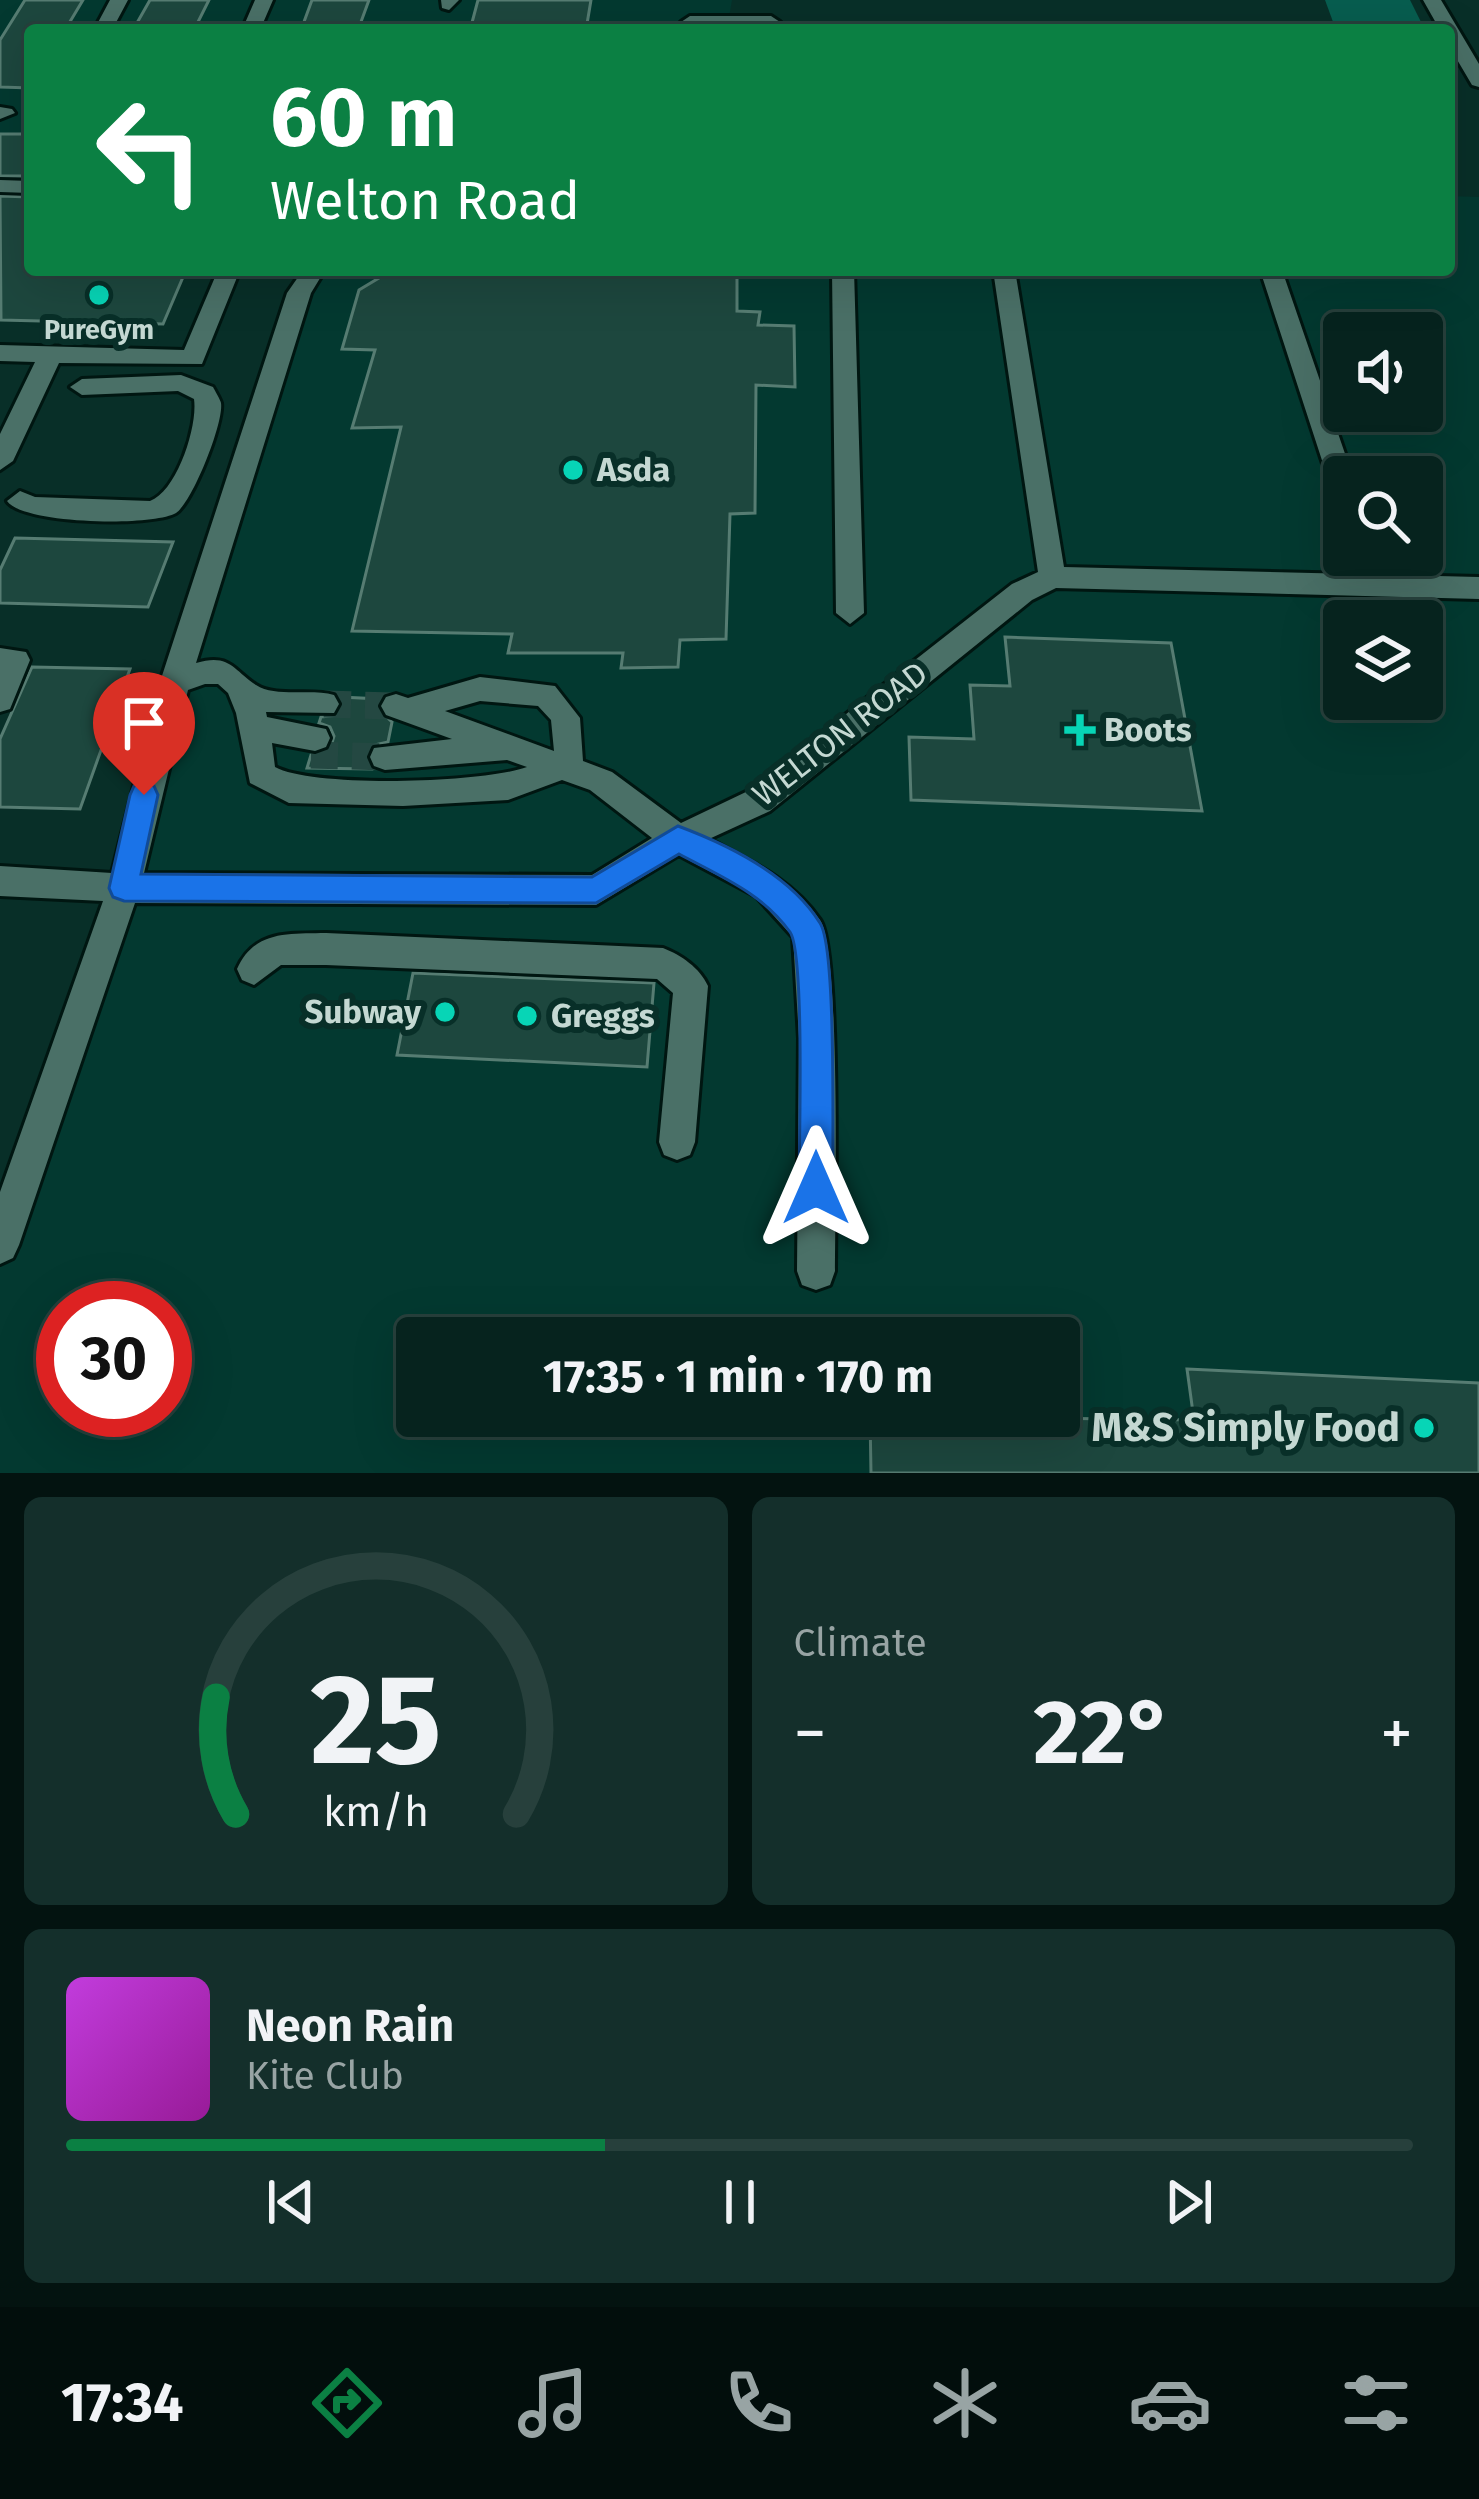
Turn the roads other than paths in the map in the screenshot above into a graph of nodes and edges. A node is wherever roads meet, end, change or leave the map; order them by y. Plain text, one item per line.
1 (690, 22) dead end
2 (730, 24) edge
3 (1455, 48) edge
4 (1479, 82) edge
5 (227, 276) edge
6 (310, 276) edge
7 (843, 276) edge
8 (1005, 276) edge
9 (1273, 276) edge
10 (0, 352) edge
11 (51, 354) junction
12 (82, 387) dead end
13 (1333, 456) edge
14 (0, 461) edge
15 (20, 501) dead end
16 (1323, 570) edge
17 (1410, 576) edge
18 (1053, 577) junction
19 (1479, 588) edge
20 (850, 613) dead end
21 (0, 660) edge
22 (175, 682) junction
23 (0, 700) edge
24 (250, 718) junction
25 (394, 727) junction
26 (516, 747) junction
27 (567, 765) junction
28 (678, 839) junction
29 (0, 881) edge
30 (124, 888) junction
31 (254, 969) dead end
32 (677, 1142) dead end
33 (0, 1245) edge
34 (816, 1271) dead end

1 - 2 street
3 - 4 street
5 - 11 street
6 - 22 street
7 - 20 street
8 - 18 street
9 - 13 street
10 - 11 street
11 - 14 street
12 - 15 street
16 - 18 street
17 - 19 street
18 - 28 street, WELTON ROAD
21 - 23 street
22 - 24 street
22 - 30 street
24 - 24 street
24 - 27 street
25 - 26 street
25 - 26 street
25 - 27 street
26 - 27 street
27 - 28 street
28 - 30 street, WELTON ROAD
28 - 34 street
29 - 30 street, WELTON ROAD
30 - 33 street
31 - 32 street

